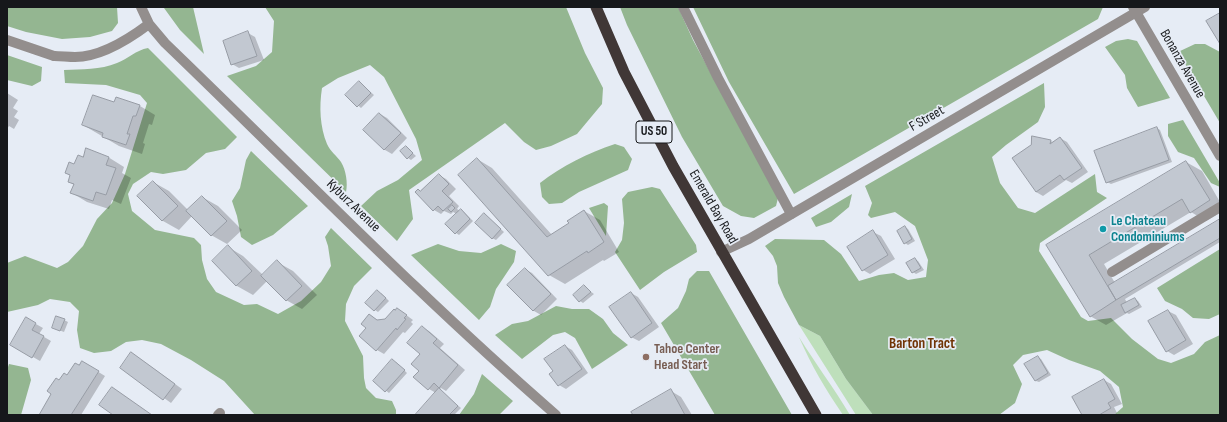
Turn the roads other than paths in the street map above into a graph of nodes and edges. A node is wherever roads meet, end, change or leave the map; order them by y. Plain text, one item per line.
1 (141, 7) edge
2 (596, 7) edge
3 (683, 7) edge
4 (1145, 7) edge
5 (1134, 10) edge
6 (149, 24) junction
7 (7, 40) edge
8 (1220, 156) edge
9 (1220, 207) edge
10 (791, 214) junction
11 (721, 252) junction
12 (1112, 272) dead end
13 (556, 415) edge
14 (816, 415) edge

1 - 6 street, Kyburz Avenue
2 - 11 highway, Emerald Bay Road / US 50
3 - 10 street
4 - 5 street, F Street
5 - 8 street, Bonanza Avenue
5 - 10 street, F Street
6 - 7 street
6 - 13 street, Kyburz Avenue
9 - 12 street
10 - 11 street, F Street
11 - 14 highway, Emerald Bay Road / US 50

